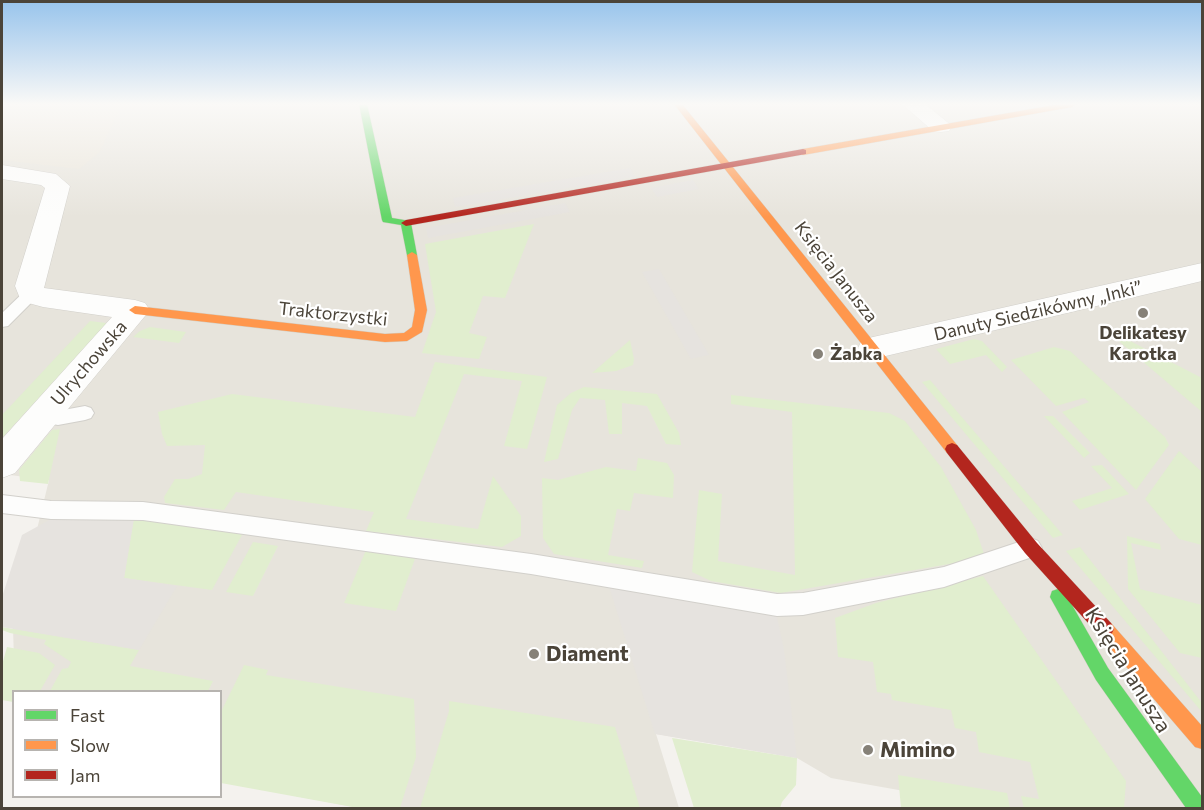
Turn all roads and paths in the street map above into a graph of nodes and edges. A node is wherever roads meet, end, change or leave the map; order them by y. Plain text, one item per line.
1 (371, 142) edge
2 (710, 142) edge
3 (855, 142) edge
4 (729, 165) junction
5 (2, 172) edge
6 (406, 223) junction
7 (1203, 272) edge
8 (31, 294) junction
9 (135, 310) junction
10 (2, 322) edge
11 (873, 348) junction
12 (85, 413) dead end
13 (42, 416) junction
14 (2, 463) edge
15 (2, 504) edge
16 (1031, 548) junction
17 (1203, 740) edge
18 (1198, 808) edge

1 - 6 street
2 - 4 street, Księcia Janusza
3 - 4 street
4 - 6 street
4 - 11 street, Księcia Janusza
5 - 8 street
6 - 9 street, Traktorzystki
7 - 11 street, Danuty Siedzikówny „Inki”
8 - 9 street, Ulrychowska
8 - 10 lane
9 - 13 street, Ulrychowska
11 - 16 street, Księcia Janusza
12 - 13 lane
13 - 14 street, Ulrychowska
15 - 16 lane
16 - 17 street, Księcia Janusza
16 - 18 street, Księcia Janusza

